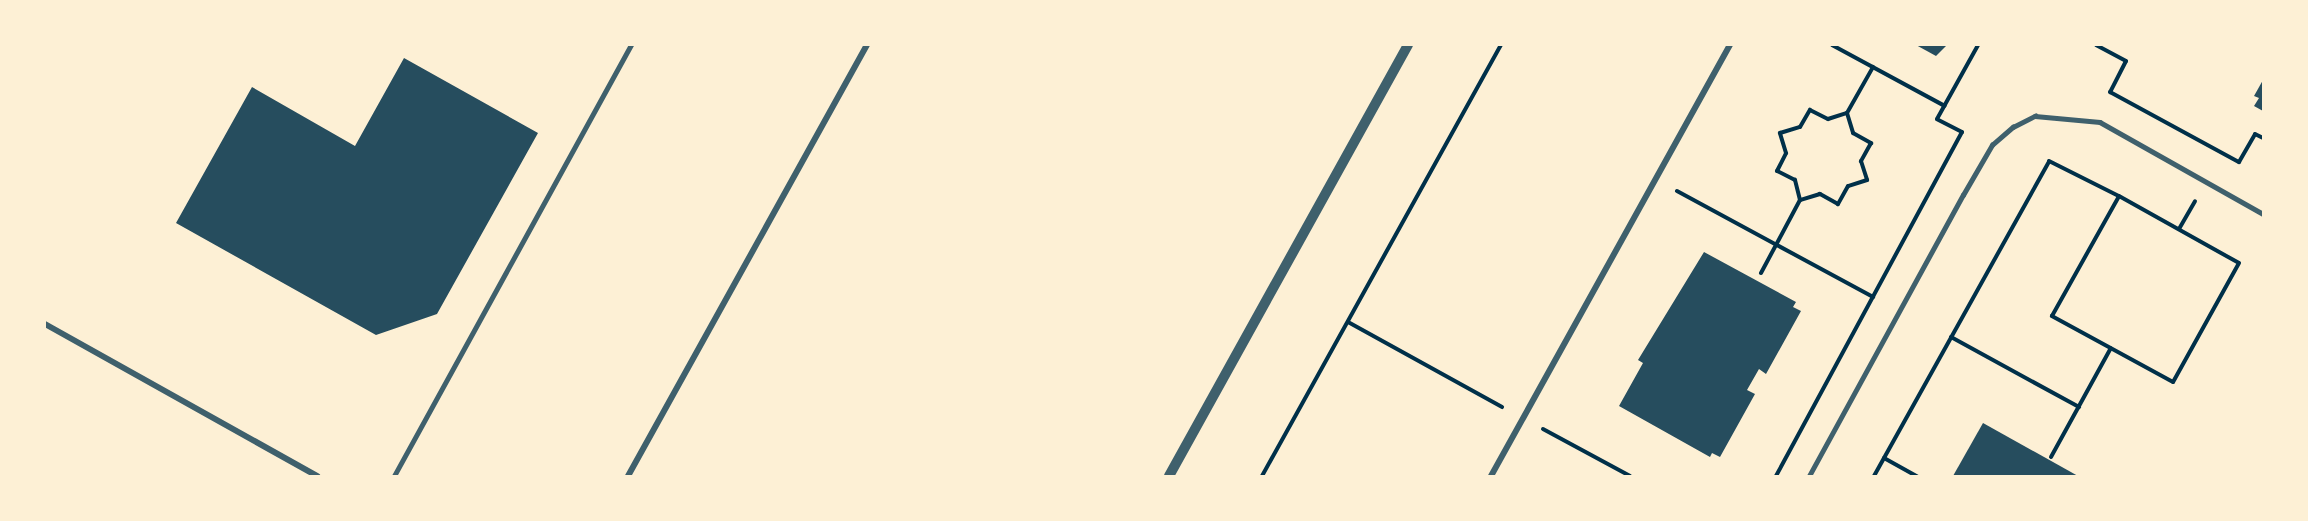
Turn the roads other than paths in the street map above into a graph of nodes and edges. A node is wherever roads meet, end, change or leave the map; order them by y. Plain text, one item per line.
1 (631, 45) edge
2 (867, 45) edge
3 (1408, 45) edge
4 (1730, 45) edge
5 (2263, 214) edge
6 (45, 324) edge
7 (317, 476) edge
8 (394, 476) edge
9 (628, 476) edge
10 (1169, 476) edge
11 (1491, 476) edge
12 (1809, 476) edge

1 - 8 lane
2 - 9 street
3 - 10 street
4 - 11 street
5 - 12 lane
6 - 7 street

